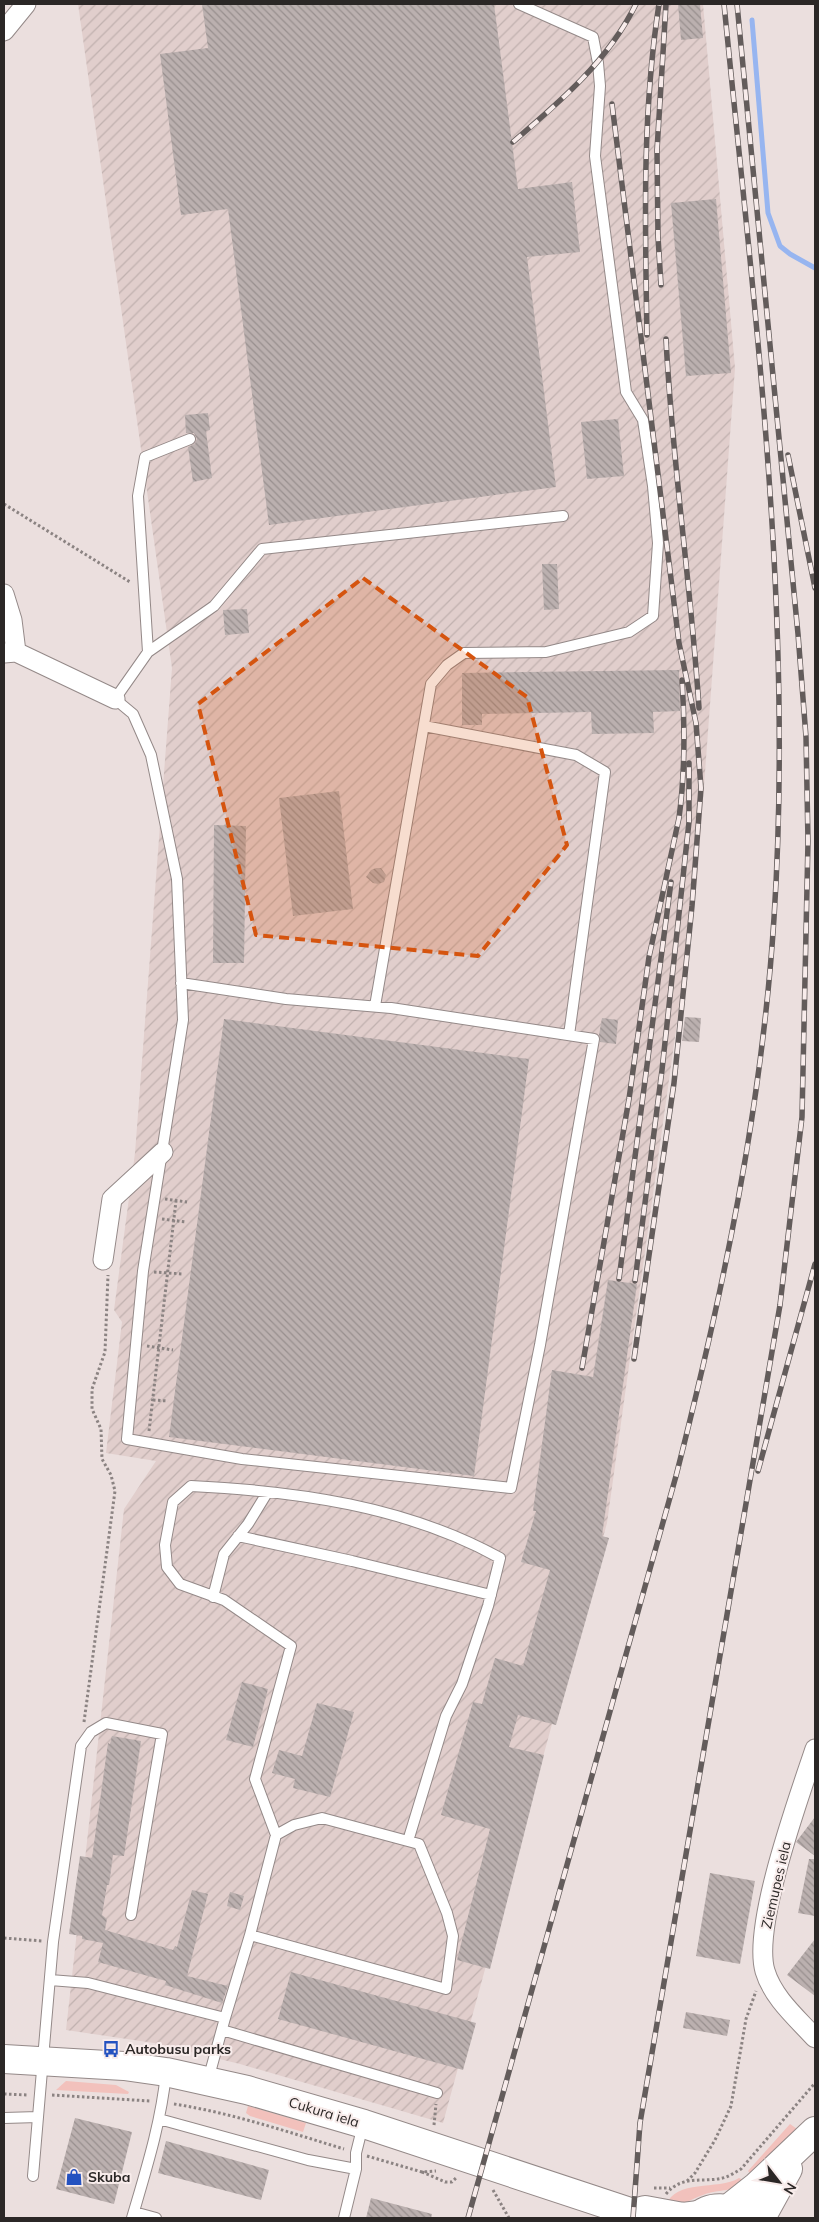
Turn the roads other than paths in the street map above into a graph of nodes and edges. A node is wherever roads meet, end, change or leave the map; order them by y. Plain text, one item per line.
1 (26, 4) edge
2 (519, 4) edge
3 (4, 31) edge
4 (190, 439) dead end
5 (563, 516) dead end
6 (4, 594) edge
7 (148, 652) junction
8 (10, 653) edge
9 (115, 699) junction
10 (424, 726) junction
11 (181, 983) junction
12 (375, 1006) junction
13 (569, 1035) junction
14 (163, 1152) junction
15 (103, 1260) road end
16 (267, 1493) junction
17 (238, 1536) junction
18 (491, 1595) junction
19 (214, 1597) junction
20 (815, 1749) edge
21 (276, 1835) junction
22 (408, 1841) junction
23 (131, 1915) dead end
24 (250, 1935) junction
25 (50, 1980) junction
26 (226, 2018) junction
27 (222, 2030) junction
28 (815, 2038) edge
29 (4, 2059) edge
30 (42, 2061) junction
31 (166, 2072) junction
32 (207, 2081) junction
33 (437, 2093) dead end
34 (38, 2117) junction
35 (4, 2118) edge
36 (159, 2119) junction
37 (364, 2124) junction
38 (810, 2136) edge
39 (356, 2169) junction
40 (33, 2176) dead end
41 (736, 2213) edge
42 (133, 2215) edge
43 (636, 2216) edge
44 (698, 2216) edge
45 (156, 2218) edge
46 (344, 2218) edge
47 (761, 2218) edge

1 - 3 street
2 - 10 lane
4 - 7 lane
5 - 7 lane
6 - 8 street
7 - 9 lane
8 - 9 street
9 - 11 lane
10 - 12 lane
10 - 13 lane
11 - 12 lane
11 - 14 lane
12 - 13 lane
13 - 14 lane
14 - 15 street
16 - 17 lane
16 - 18 lane
16 - 19 lane
17 - 18 lane
17 - 19 lane
18 - 22 lane
19 - 21 lane
20 - 28 street, Ziemupes iela
21 - 22 lane
21 - 24 lane
22 - 24 lane
23 - 25 lane
24 - 26 lane
25 - 26 lane
25 - 30 lane
26 - 27 lane
27 - 32 lane
27 - 33 lane
29 - 30 main road, Cukura iela
30 - 31 main road, Cukura iela
30 - 34 lane
31 - 32 main road, Cukura iela
31 - 36 lane
32 - 37 main road, Cukura iela
34 - 35 lane
34 - 40 lane
36 - 39 lane
36 - 42 lane
37 - 39 lane
37 - 43 main road, Cukura iela
38 - 41 main road
38 - 47 main road
39 - 46 lane
41 - 44 main road, Cukura iela
42 - 45 lane
43 - 44 main road, Cukura iela

